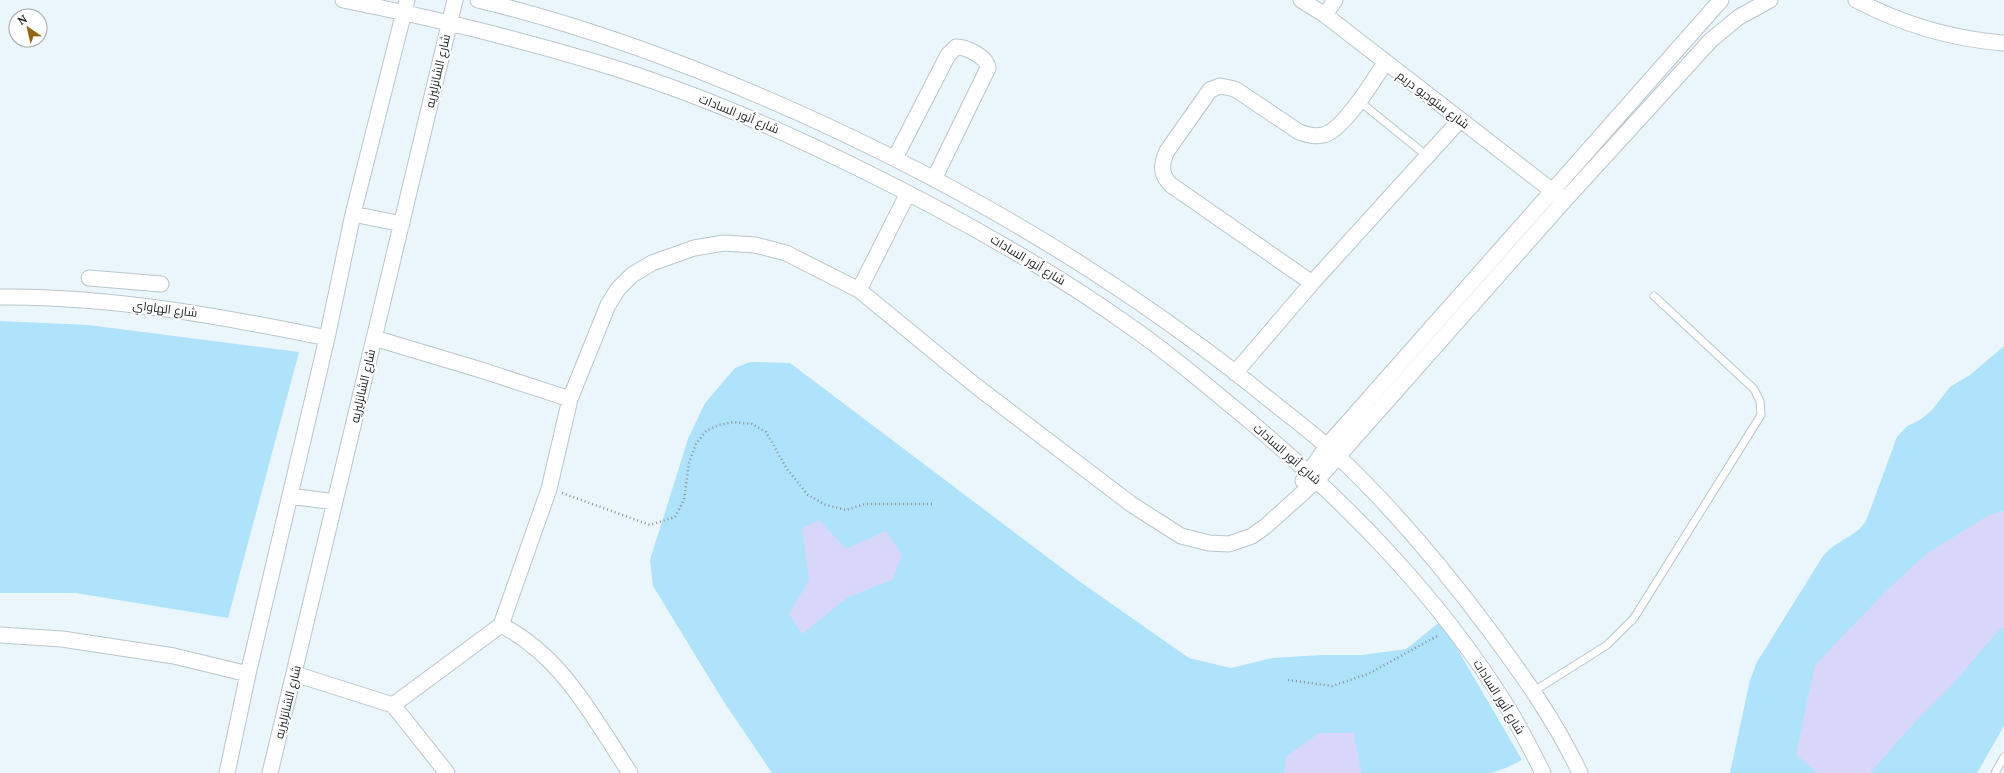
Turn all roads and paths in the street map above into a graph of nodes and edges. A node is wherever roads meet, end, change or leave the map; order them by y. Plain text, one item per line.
1 (343, 0) edge
2 (455, 0) edge
3 (478, 0) edge
4 (1301, 0) edge
5 (1335, 0) edge
6 (1721, 0) edge
7 (1770, 0) edge
8 (1856, 0) edge
9 (405, 6) edge
10 (1325, 15) junction
11 (450, 23) junction
12 (2004, 43) edge
13 (1385, 63) junction
14 (1358, 101) junction
15 (1460, 120) junction
16 (1427, 156) junction
17 (895, 158) junction
18 (934, 179) junction
19 (1552, 190) junction
20 (908, 193) junction
21 (1564, 201) junction
22 (353, 214) junction
23 (402, 224) junction
24 (89, 278) dead end
25 (113, 280) junction
26 (135, 282) junction
27 (1312, 283) junction
28 (161, 284) dead end
29 (858, 290) junction
30 (0, 296) edge
31 (1654, 296) dead end
32 (110, 303) junction
33 (134, 305) junction
34 (327, 338) junction
35 (374, 338) junction
36 (1235, 372) junction
37 (570, 399) junction
38 (1327, 446) junction
39 (1339, 457) junction
40 (1312, 476) junction
41 (549, 489) junction
42 (290, 496) junction
43 (335, 502) junction
44 (934, 504) dead end
45 (501, 625) junction
46 (1452, 628) junction
47 (0, 635) edge
48 (248, 674) junction
49 (295, 674) junction
50 (1288, 680) dead end
51 (1534, 691) junction
52 (393, 704) junction
53 (2004, 757) edge
54 (227, 773) edge
55 (270, 773) edge
56 (447, 773) edge
57 (630, 773) edge
58 (1543, 773) edge
59 (1580, 773) edge
60 (1995, 773) edge

1 - 9 street, شارع أنور السادات
2 - 11 street, شارع الشانزليزيه
3 - 17 street, شارع أنور السادات
4 - 10 street, شارع ستوديو دريم
5 - 10 street
6 - 19 street
7 - 21 street
8 - 12 street
9 - 11 street, شارع أنور السادات
9 - 22 street
10 - 13 street, شارع ستوديو دريم
11 - 20 street, شارع أنور السادات
11 - 23 street, شارع الشانزليزيه
13 - 14 street
13 - 15 street, شارع ستوديو دريم
14 - 16 lane
14 - 27 street
15 - 16 street
15 - 19 street, شارع ستوديو دريم
16 - 27 street
17 - 18 street, شارع أنور السادات
17 - 18 street
18 - 36 street, شارع أنور السادات
19 - 21 street, شارع ستوديو دريم
19 - 38 street
20 - 29 street
20 - 40 street, شارع أنور السادات
21 - 39 street
22 - 23 street
22 - 34 street
23 - 35 street, شارع الشانزليزيه
24 - 25 street
25 - 26 street
25 - 32 street
26 - 28 street
26 - 33 street
27 - 36 street
29 - 37 street
29 - 40 street
30 - 32 street, شارع الهاواي
31 - 51 lane
32 - 33 street, شارع الهاواي
33 - 34 street, شارع الهاواي
34 - 42 street
35 - 37 street
35 - 43 street, شارع الشانزليزيه
36 - 38 street, شارع أنور السادات
37 - 41 street
38 - 39 street, شارع أنور السادات
38 - 40 street
39 - 40 street
39 - 51 street, شارع أنور السادات
40 - 46 street, شارع أنور السادات
41 - 44 path
41 - 45 street
42 - 43 street
42 - 48 street
43 - 49 street, شارع الشانزليزيه
45 - 52 street
45 - 57 street
46 - 50 path
46 - 58 street, شارع أنور السادات
47 - 48 street
48 - 54 street
49 - 52 street
49 - 55 street, شارع الشانزليزيه
51 - 59 street, شارع أنور السادات
52 - 56 street
53 - 60 lane

